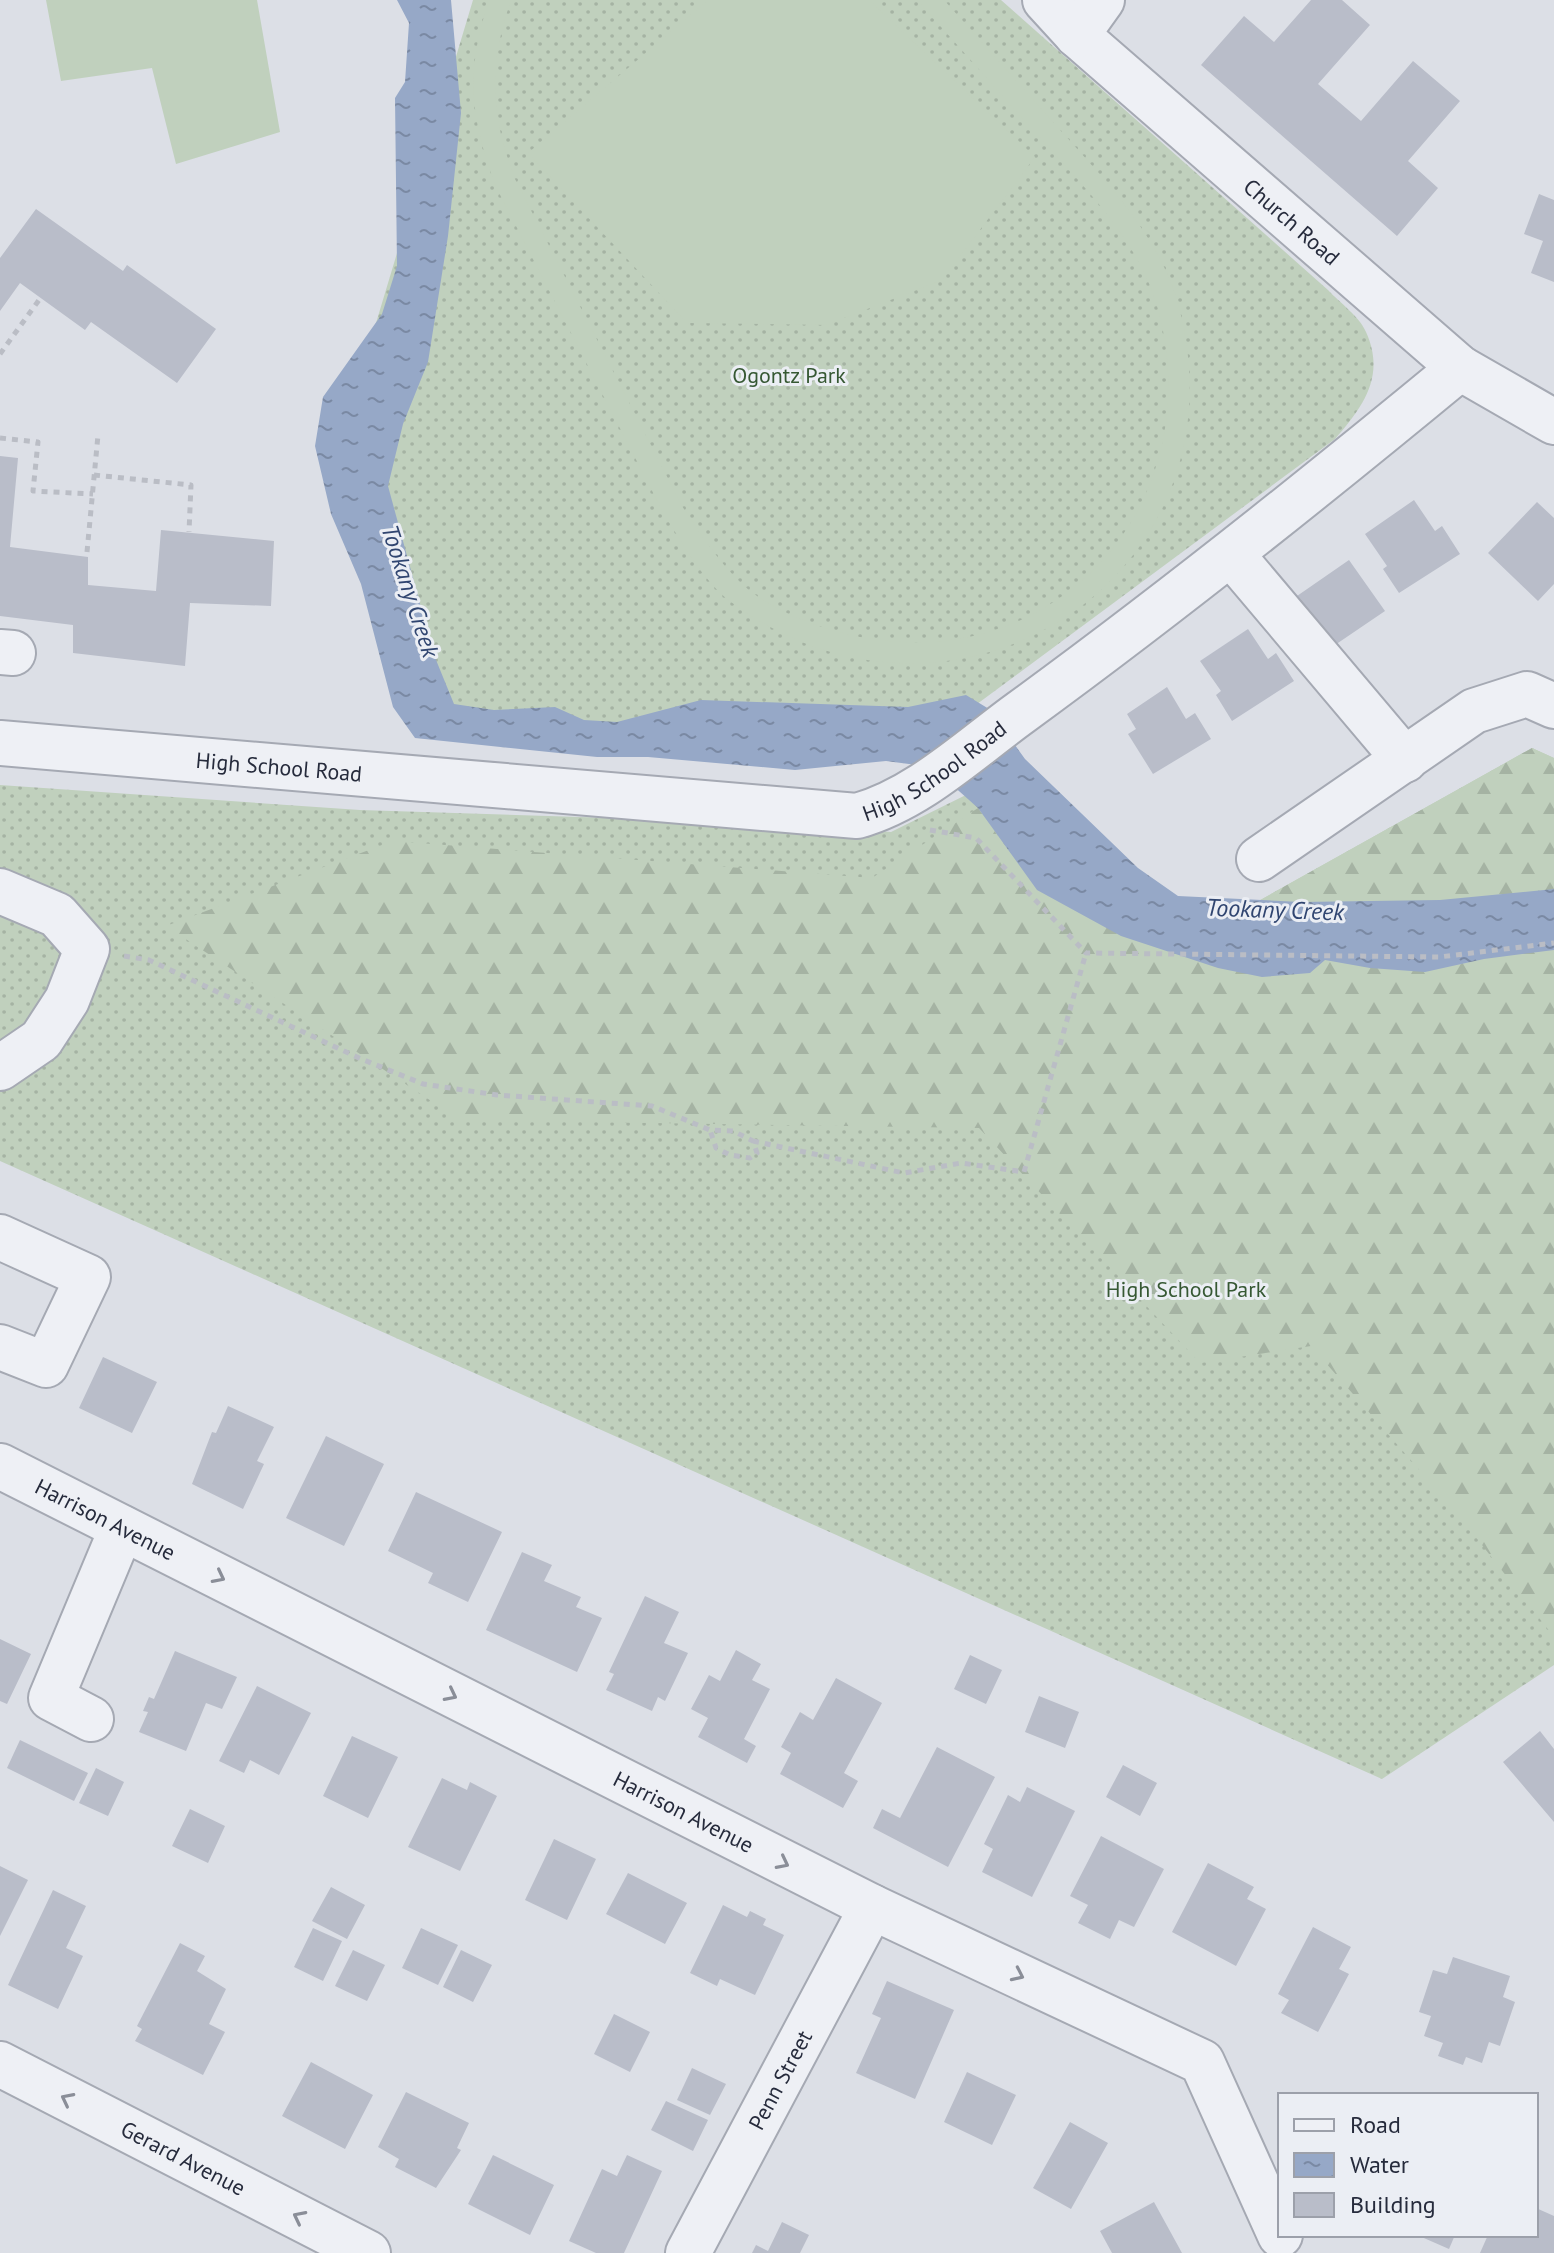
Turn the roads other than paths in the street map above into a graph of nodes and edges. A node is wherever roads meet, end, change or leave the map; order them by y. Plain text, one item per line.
1 (1045, 0) edge
2 (1102, 0) edge
3 (1077, 35) junction
4 (1460, 368) junction
5 (1554, 390) edge
6 (1554, 422) edge
7 (1232, 555) junction
8 (1554, 706) edge
9 (0, 743) edge
10 (1405, 760) junction
11 (1259, 859) dead end
12 (0, 891) edge
13 (0, 1068) edge
14 (0, 1237) edge
15 (0, 1347) edge
16 (0, 1466) edge
17 (122, 1528) junction
18 (91, 1719) dead end
19 (872, 1907) junction
20 (0, 2064) edge
21 (1278, 2231) edge
22 (1283, 2237) edge
23 (368, 2253) edge
24 (688, 2253) edge
25 (1307, 2253) edge

1 - 3 street, Church Road
2 - 3 street
3 - 4 street, Church Road
4 - 5 street
4 - 6 street, Church Road
4 - 7 street, High School Road
7 - 9 street, High School Road
7 - 10 street
8 - 10 street
10 - 11 street
12 - 13 street
14 - 15 street
16 - 17 street, Harrison Avenue
17 - 18 street
17 -> 19 street, Harrison Avenue
19 -> 21 street, Harrison Avenue
19 - 24 street, Penn Street
23 -> 20 street, Gerard Avenue
22 - 25 street, Harrison Avenue

